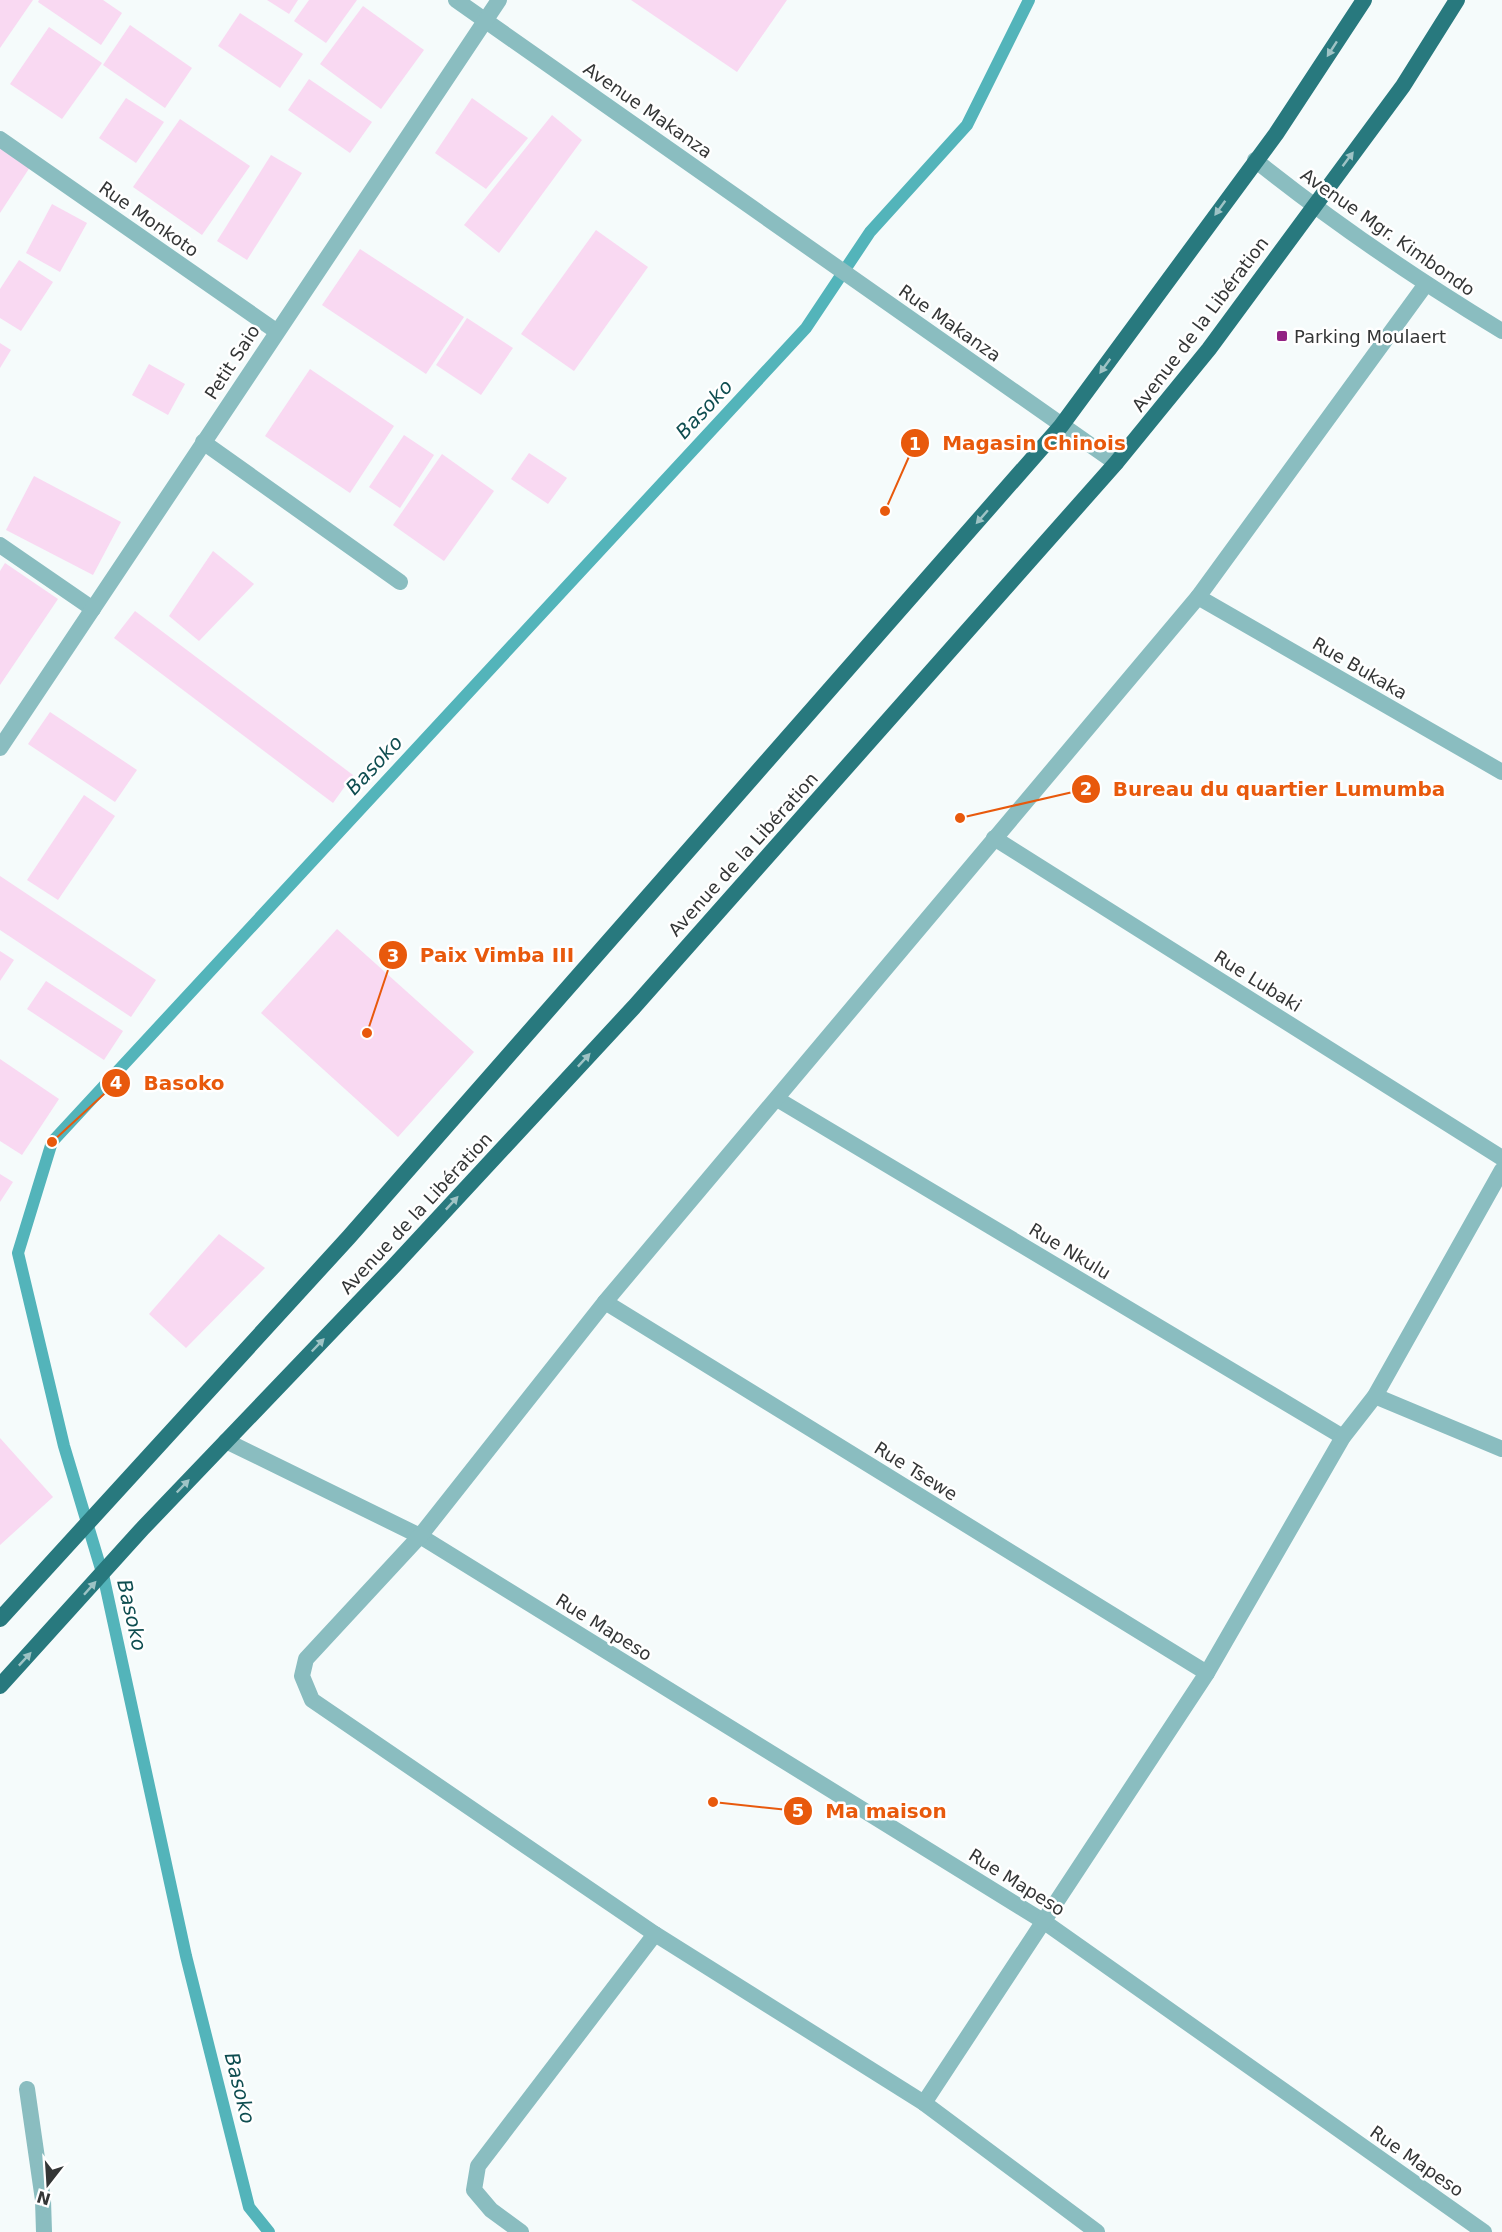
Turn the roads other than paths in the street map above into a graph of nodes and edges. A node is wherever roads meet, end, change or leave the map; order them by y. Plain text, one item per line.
1 (456, 0) edge
2 (499, 0) edge
3 (1364, 0) edge
4 (1457, 0) edge
5 (485, 20) junction
6 (0, 139) edge
7 (1255, 160) junction
8 (1312, 206) junction
9 (818, 252) joint
10 (1426, 284) junction
11 (276, 331) junction
12 (1502, 332) edge
13 (1061, 426) junction
14 (203, 442) junction
15 (1116, 464) junction
16 (0, 545) edge
17 (400, 582) dead end
18 (1198, 597) junction
19 (93, 609) junction
20 (0, 748) edge
21 (1502, 772) edge
22 (994, 838) junction
23 (777, 1099) junction
24 (1502, 1158) edge
25 (1502, 1170) edge
26 (605, 1302) junction
27 (1375, 1396) junction
28 (1343, 1437) junction
29 (226, 1441) junction
30 (1502, 1449) edge
31 (420, 1536) junction
32 (0, 1619) edge
33 (1207, 1673) junction
34 (0, 1686) edge
35 (1043, 1921) junction
36 (655, 1934) junction
37 (27, 2089) dead end
38 (924, 2103) junction
39 (44, 2232) edge
40 (521, 2232) edge
41 (1097, 2232) edge
42 (1484, 2232) edge

1 - 5 street, Avenue Makanza
2 - 5 street, Petit Saio
3 -> 7 highway, Avenue de la Libération
8 -> 4 highway, Avenue de la Libération
5 - 9 street, Avenue Makanza
5 - 11 street, Petit Saio
6 - 11 street, Rue Monkoto
7 - 8 street, Avenue Mgr. Kimbondo
7 -> 13 highway, Avenue de la Libération
8 - 10 street, Avenue Mgr. Kimbondo
8 - 15 highway, Avenue de la Libération
9 - 13 street, Rue Makanza
10 - 12 street, Avenue Mgr. Kimbondo
10 - 18 street
11 - 14 street, Petit Saio
13 - 15 street, Rue Makanza
13 -> 32 highway, Avenue de la Libération
14 - 17 street
14 - 19 street, Petit Saio
29 -> 15 highway, Avenue de la Libération
16 - 19 street
18 - 21 street, Rue Bukaka
18 - 22 street
19 - 20 street, Petit Saio
22 - 23 street
22 - 24 street, Rue Lubaki
23 - 26 street
23 - 28 street, Rue Nkulu
25 - 27 street
26 - 31 street
26 - 33 street, Rue Tsewe
27 - 28 street
27 - 30 street
28 - 33 street
29 - 31 street, Rue Mapeso
34 -> 29 highway, Avenue de la Libération
31 - 35 street, Rue Mapeso
31 - 36 street
33 - 35 street
35 - 38 street
35 - 42 street, Rue Mapeso
36 - 38 street
36 - 40 street
37 - 39 street
38 - 41 street

